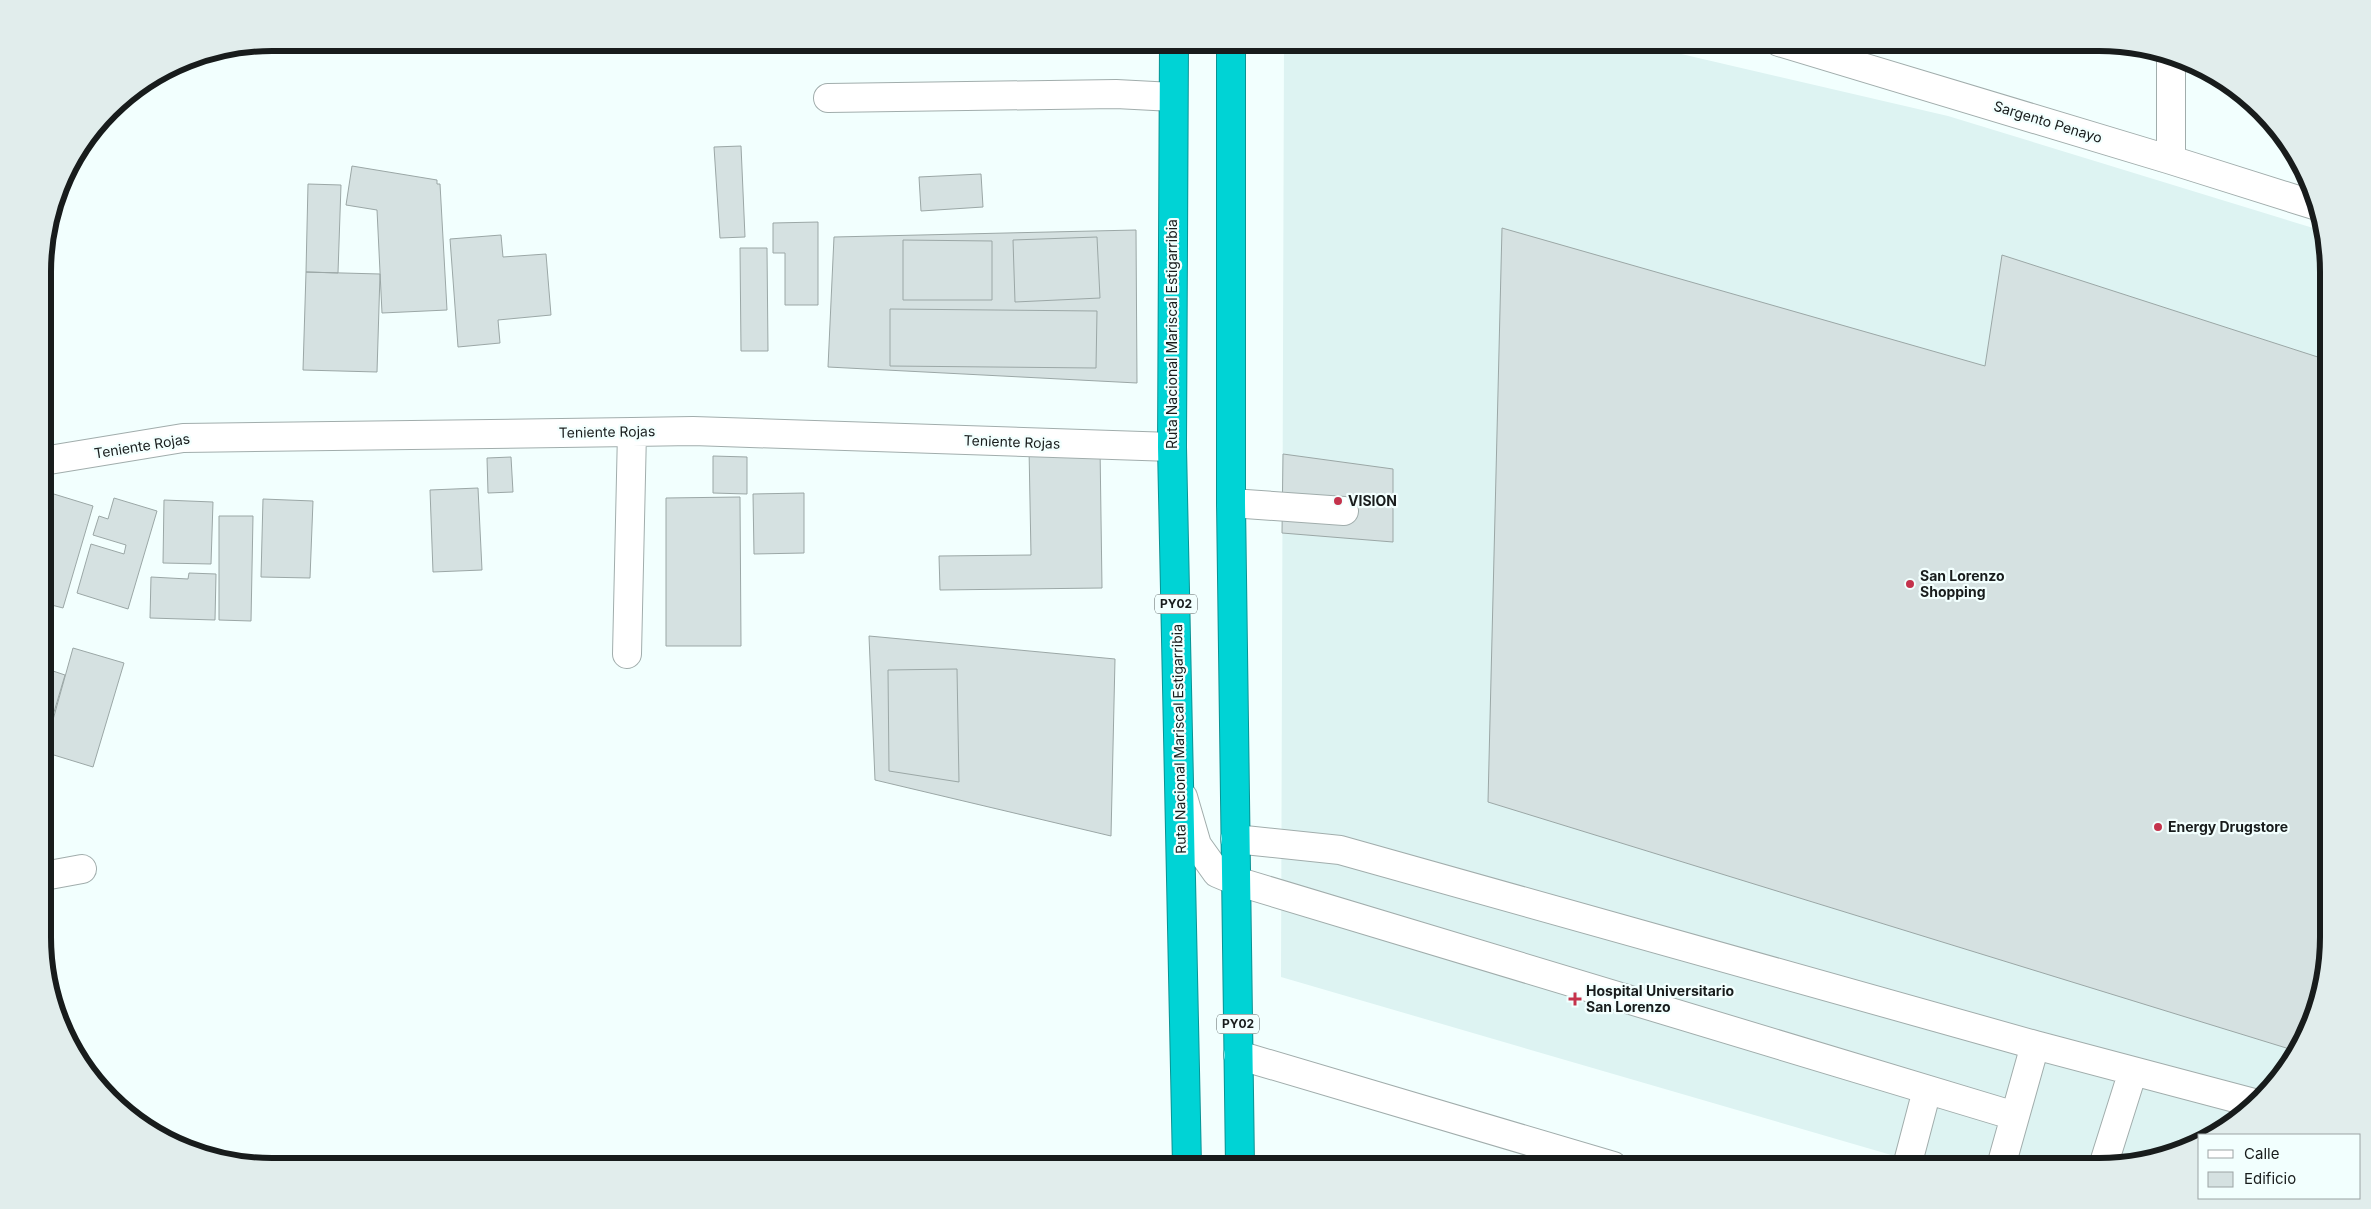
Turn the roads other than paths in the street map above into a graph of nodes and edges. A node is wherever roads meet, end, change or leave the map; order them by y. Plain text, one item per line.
1 (1174, 51) edge
2 (1231, 51) edge
3 (1809, 51) edge
4 (2172, 64) edge
5 (1174, 97) junction
6 (828, 98) dead end
7 (2171, 160) junction
8 (2309, 203) edge
9 (632, 432) junction
10 (1172, 447) junction
11 (51, 460) edge
12 (1231, 503) junction
13 (1344, 510) dead end
14 (627, 654) dead end
15 (1180, 786) junction
16 (1235, 839) junction
17 (82, 868) dead end
18 (51, 875) edge
19 (1236, 881) junction
20 (2035, 1045) junction
21 (1238, 1055) junction
22 (2133, 1071) junction
23 (1927, 1090) junction
24 (2246, 1101) edge
25 (2015, 1116) junction
26 (2106, 1157) edge
27 (1187, 1158) edge
28 (1240, 1158) edge
29 (1586, 1158) edge
30 (1909, 1158) edge
31 (2003, 1158) edge

1 - 5 highway, Ruta Nacional Mariscal Estigarribia / PY02
2 - 12 highway, PY02
3 - 7 street, Sargento Penayo
4 - 7 street
5 - 6 street
5 - 10 highway, Ruta Nacional Mariscal Estigarribia / PY02
7 - 8 street, Sargento Penayo
9 - 10 street, Teniente Rojas
9 - 11 street, Teniente Rojas
9 - 14 street
10 - 15 highway, Ruta Nacional Mariscal Estigarribia / PY02
12 - 13 street
12 - 16 highway, PY02
15 - 19 street
15 - 27 highway, Ruta Nacional Mariscal Estigarribia / PY02
16 - 19 highway, PY02
16 - 20 street
17 - 18 street
19 - 21 highway, PY02
19 - 23 street
20 - 22 street
20 - 25 street
21 - 28 highway, PY02
21 - 29 street
22 - 24 street
22 - 26 street
23 - 25 street
23 - 30 street
25 - 31 street

